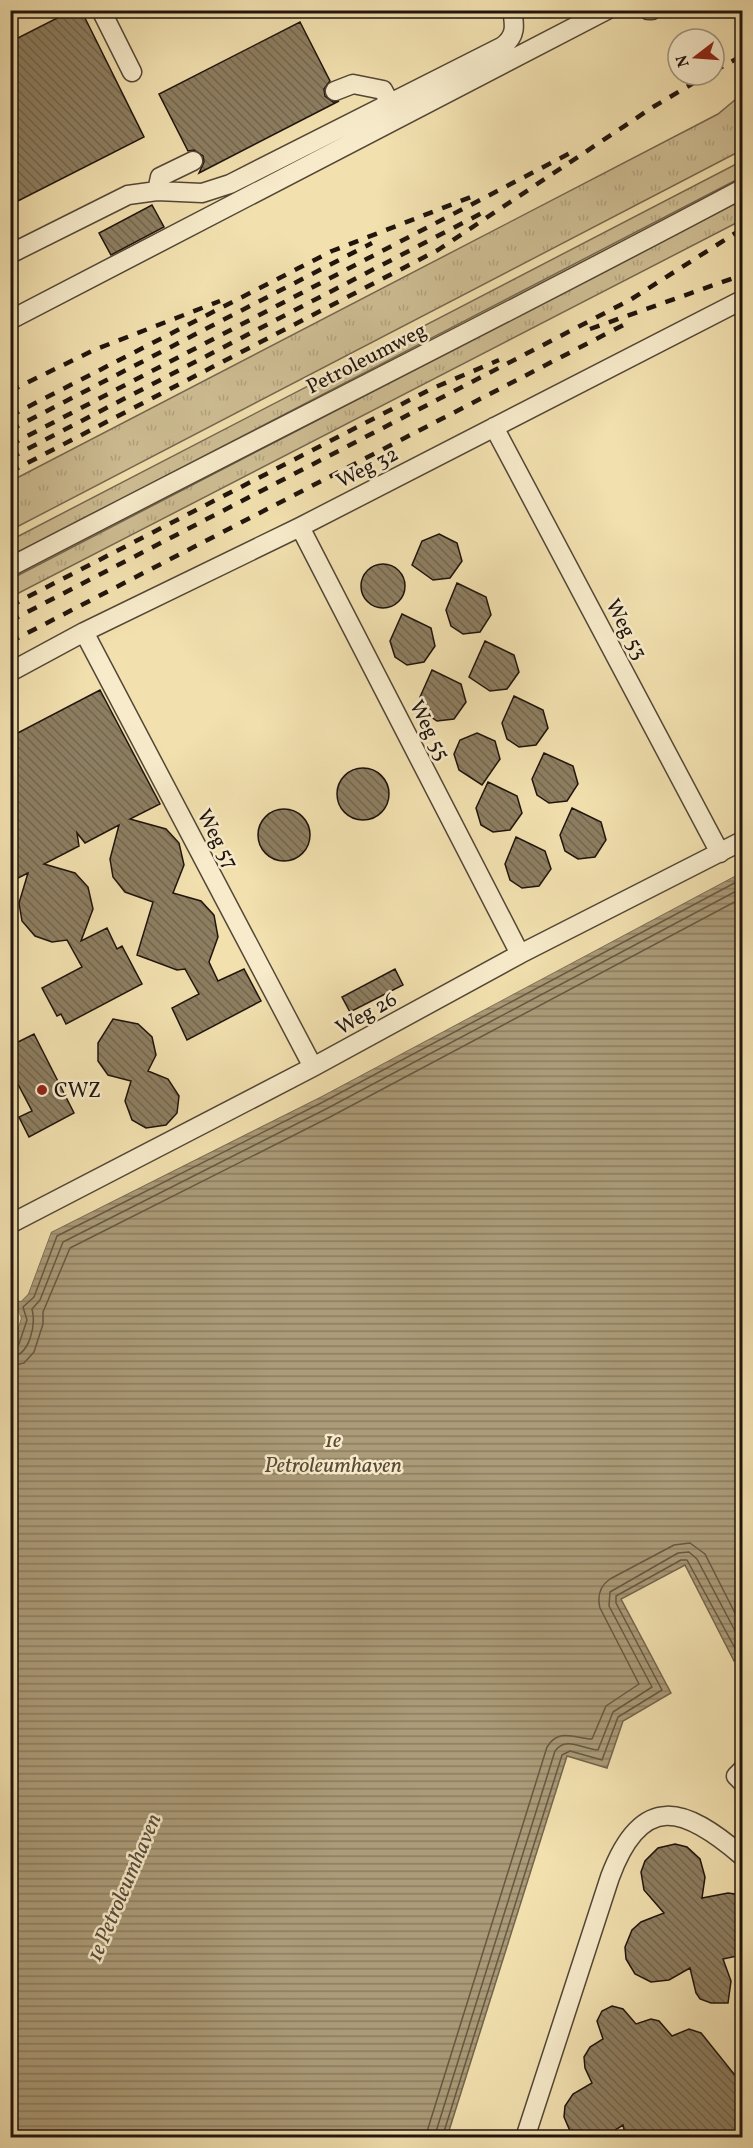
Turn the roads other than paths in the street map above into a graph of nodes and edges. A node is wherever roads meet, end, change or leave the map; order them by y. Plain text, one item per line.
1 (101, 10) edge
2 (512, 10) edge
3 (607, 10) edge
4 (132, 72) dead end
5 (334, 91) dead end
6 (390, 103) junction
7 (193, 160) dead end
8 (742, 189) edge
9 (157, 191) junction
10 (10, 254) edge
11 (742, 300) edge
12 (10, 320) edge
13 (494, 427) junction
14 (300, 527) junction
15 (10, 567) edge
16 (84, 632) junction
17 (10, 672) edge
18 (742, 841) edge
19 (720, 853) junction
20 (520, 954) junction
21 (313, 1067) junction
22 (10, 1224) edge
23 (742, 1856) edge
24 (525, 2138) edge

1 - 4 street
2 - 6 street
3 - 12 street
5 - 6 street
6 - 9 street
7 - 9 street
8 - 15 street, Petroleumweg
9 - 10 street
11 - 13 street, Weg 32
13 - 14 street, Weg 32
13 - 19 street, Weg 53
14 - 16 street, Weg 32
14 - 20 street, Weg 55
16 - 17 street, Weg 32
16 - 21 street, Weg 57
18 - 19 street, Weg 26
19 - 20 street, Weg 26
20 - 21 street, Weg 26
21 - 22 street, Weg 26
23 - 24 street

